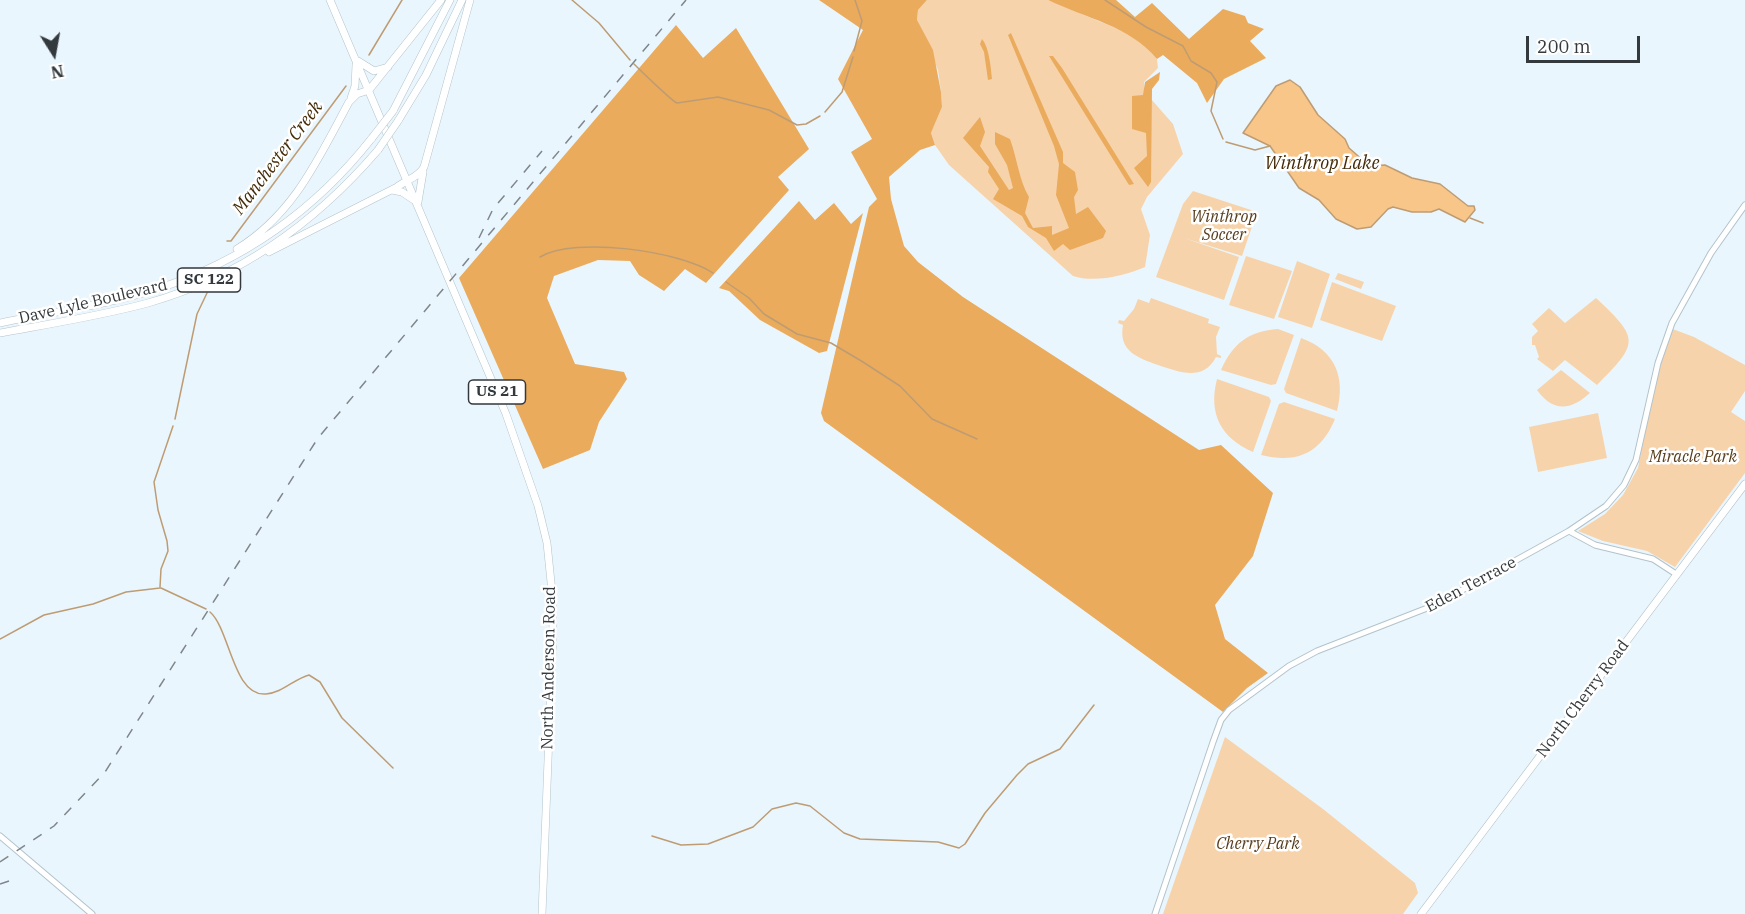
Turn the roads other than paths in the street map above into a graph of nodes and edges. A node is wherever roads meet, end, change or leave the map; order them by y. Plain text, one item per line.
1 (330, 0) edge
2 (441, 0) edge
3 (450, 0) edge
4 (462, 0) edge
5 (470, 0) edge
6 (356, 59) junction
7 (391, 64) junction
8 (369, 90) junction
9 (349, 102) junction
10 (424, 167) junction
11 (406, 178) junction
12 (390, 190) junction
13 (418, 204) junction
14 (1745, 205) edge
15 (220, 275) junction
16 (173, 284) junction
17 (0, 323) edge
18 (0, 333) edge
19 (1745, 484) edge
20 (1569, 531) junction
21 (1676, 574) junction
22 (0, 836) edge
23 (92, 914) edge
24 (542, 914) edge
25 (1155, 914) edge
26 (1421, 914) edge

1 - 6 main road, US 21
2 - 7 main road
3 - 16 main road, Dave Lyle Boulevard / SC 122, bridge
4 - 15 main road, Dave Lyle Boulevard / SC 122, bridge
5 - 10 main road
6 - 7 main road
6 - 8 main road, US 21
6 - 9 main road
7 - 8 main road
8 - 9 main road
8 - 11 main road, North Anderson Road / US 21
9 - 16 main road
10 - 11 main road
10 - 13 main road
11 - 12 main road
11 - 13 main road, North Anderson Road / US 21
12 - 13 main road
12 - 15 main road
13 - 24 main road, North Anderson Road / US 21
14 - 20 street, Eden Terrace
15 - 18 main road, Dave Lyle Boulevard / SC 122
16 - 17 main road, Dave Lyle Boulevard / SC 122
19 - 21 main road, North Cherry Road
20 - 21 street
20 - 25 street, Eden Terrace
21 - 26 main road, North Cherry Road
22 - 23 street

